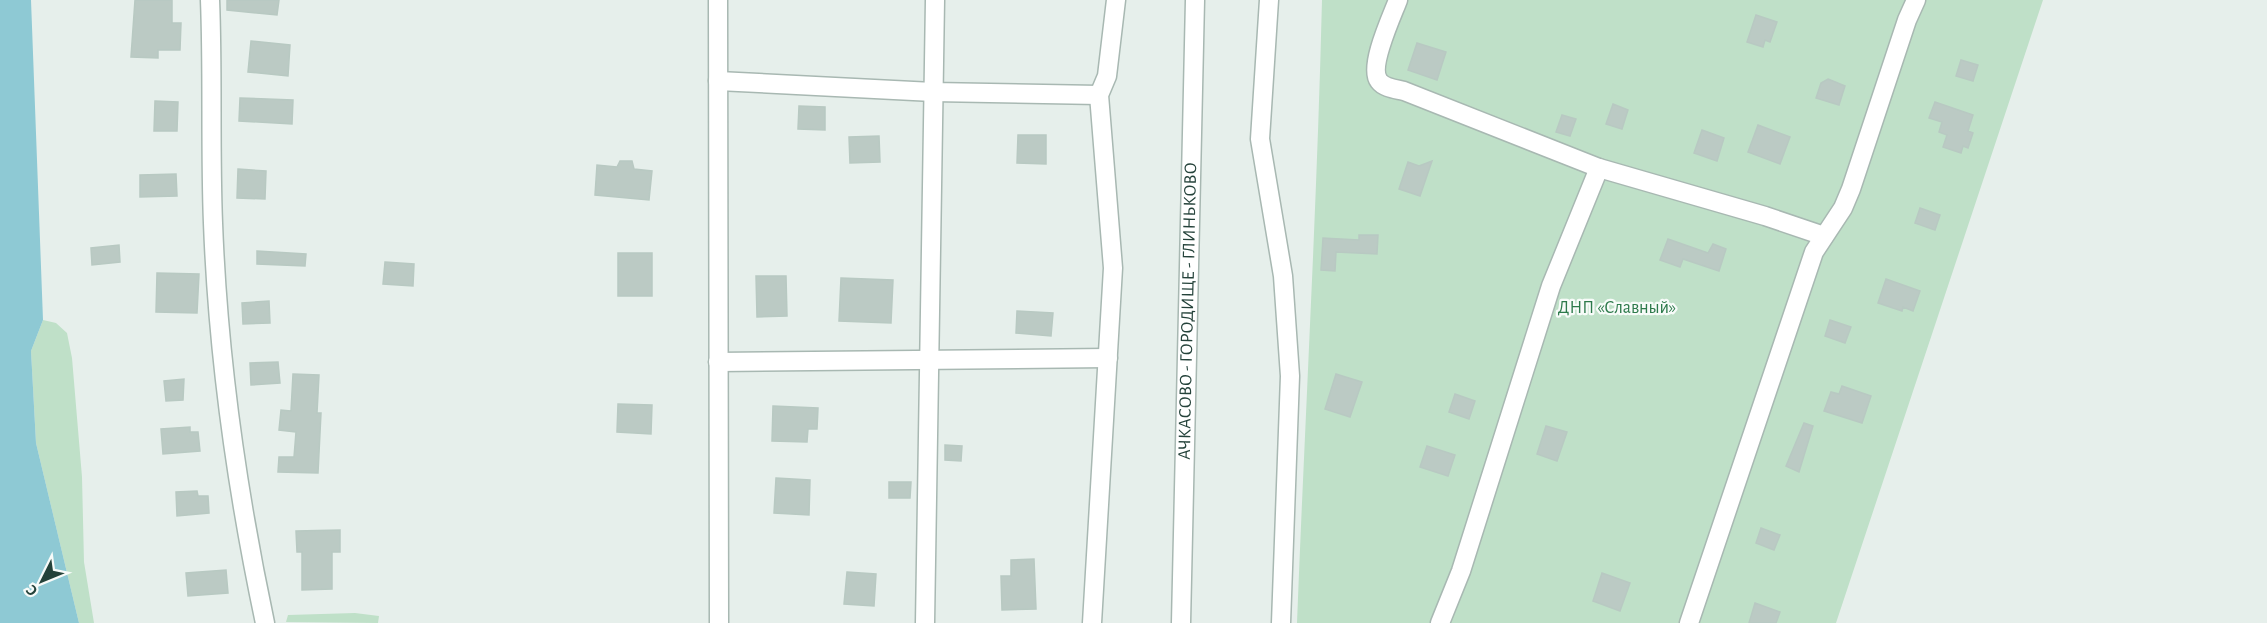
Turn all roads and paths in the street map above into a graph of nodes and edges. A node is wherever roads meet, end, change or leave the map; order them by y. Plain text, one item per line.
1 (210, 0) edge
2 (718, 0) edge
3 (935, 0) edge
4 (1116, 0) edge
5 (1195, 0) edge
6 (1269, 0) edge
7 (1398, 0) edge
8 (1916, 0) edge
9 (718, 81) junction
10 (933, 92) junction
11 (1099, 95) junction
12 (1599, 168) junction
13 (1824, 237) junction
14 (1108, 357) junction
15 (929, 360) junction
16 (718, 362) junction
17 (265, 623) edge
18 (719, 623) edge
19 (925, 623) edge
20 (1092, 623) edge
21 (1181, 623) edge
22 (1281, 623) edge
23 (1440, 623) edge
24 (1689, 623) edge

1 - 17 street
2 - 9 street
3 - 10 street
4 - 11 street
5 - 21 street, АЧКАСОВО - ГОРОДИЩЕ - ГЛИНЬКОВО
6 - 22 street
7 - 12 street
8 - 13 street
9 - 10 street
9 - 16 street
10 - 11 street
10 - 15 street
11 - 14 street
12 - 13 street
12 - 23 street
13 - 24 street
14 - 15 street
14 - 20 street
15 - 16 street
15 - 19 street
16 - 18 street

